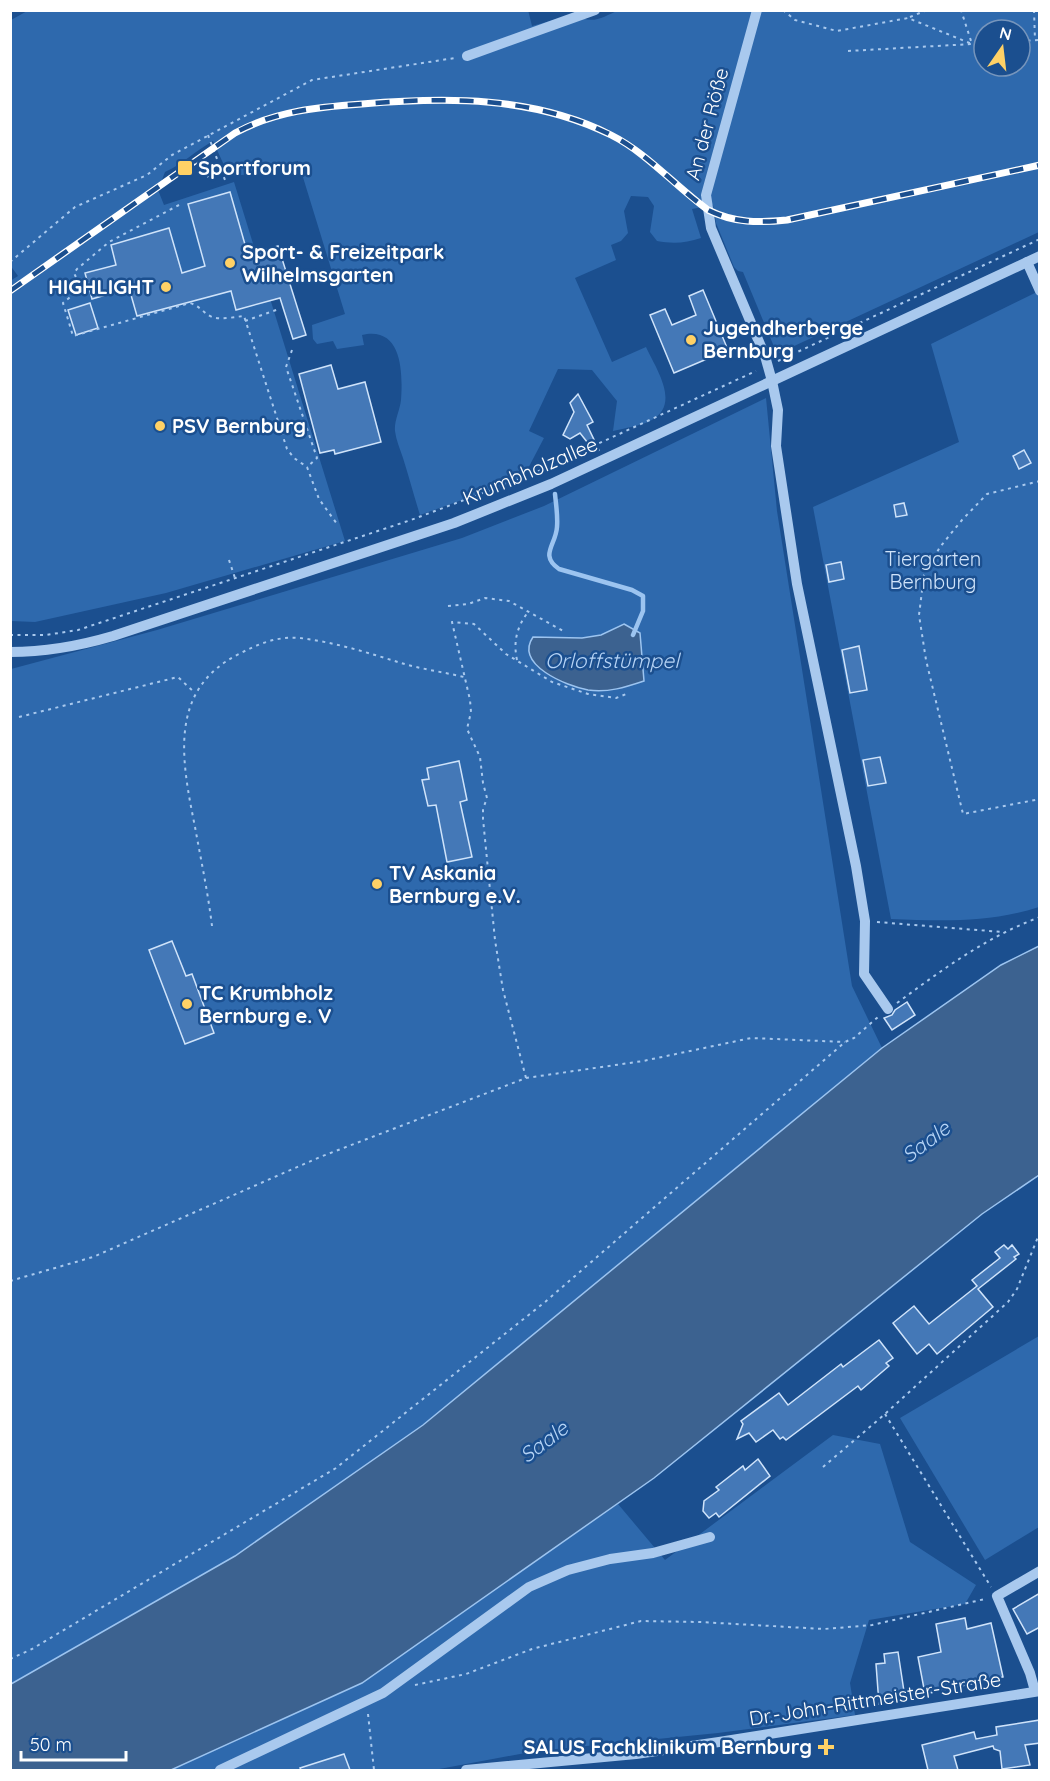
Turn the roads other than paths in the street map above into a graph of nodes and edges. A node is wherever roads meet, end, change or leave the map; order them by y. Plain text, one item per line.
1 (595, 10) edge
2 (757, 10) edge
3 (466, 57) road end
4 (1040, 256) edge
5 (1027, 262) junction
6 (1040, 291) edge
7 (772, 381) junction
8 (10, 652) edge
9 (888, 1009) road end
10 (710, 1537) dead end
11 (1040, 1571) edge
12 (1037, 1691) edge
13 (220, 1770) edge
14 (466, 1770) edge

1 - 3 street
2 - 7 street, An der Röße
4 - 5 street, Krumbholzallee
5 - 6 street
5 - 7 street, Krumbholzallee
7 - 8 street, Krumbholzallee
7 - 9 street, An der Röße
10 - 13 street
11 - 12 street
12 - 14 street, Dr.-John-Rittmeister-Straße

